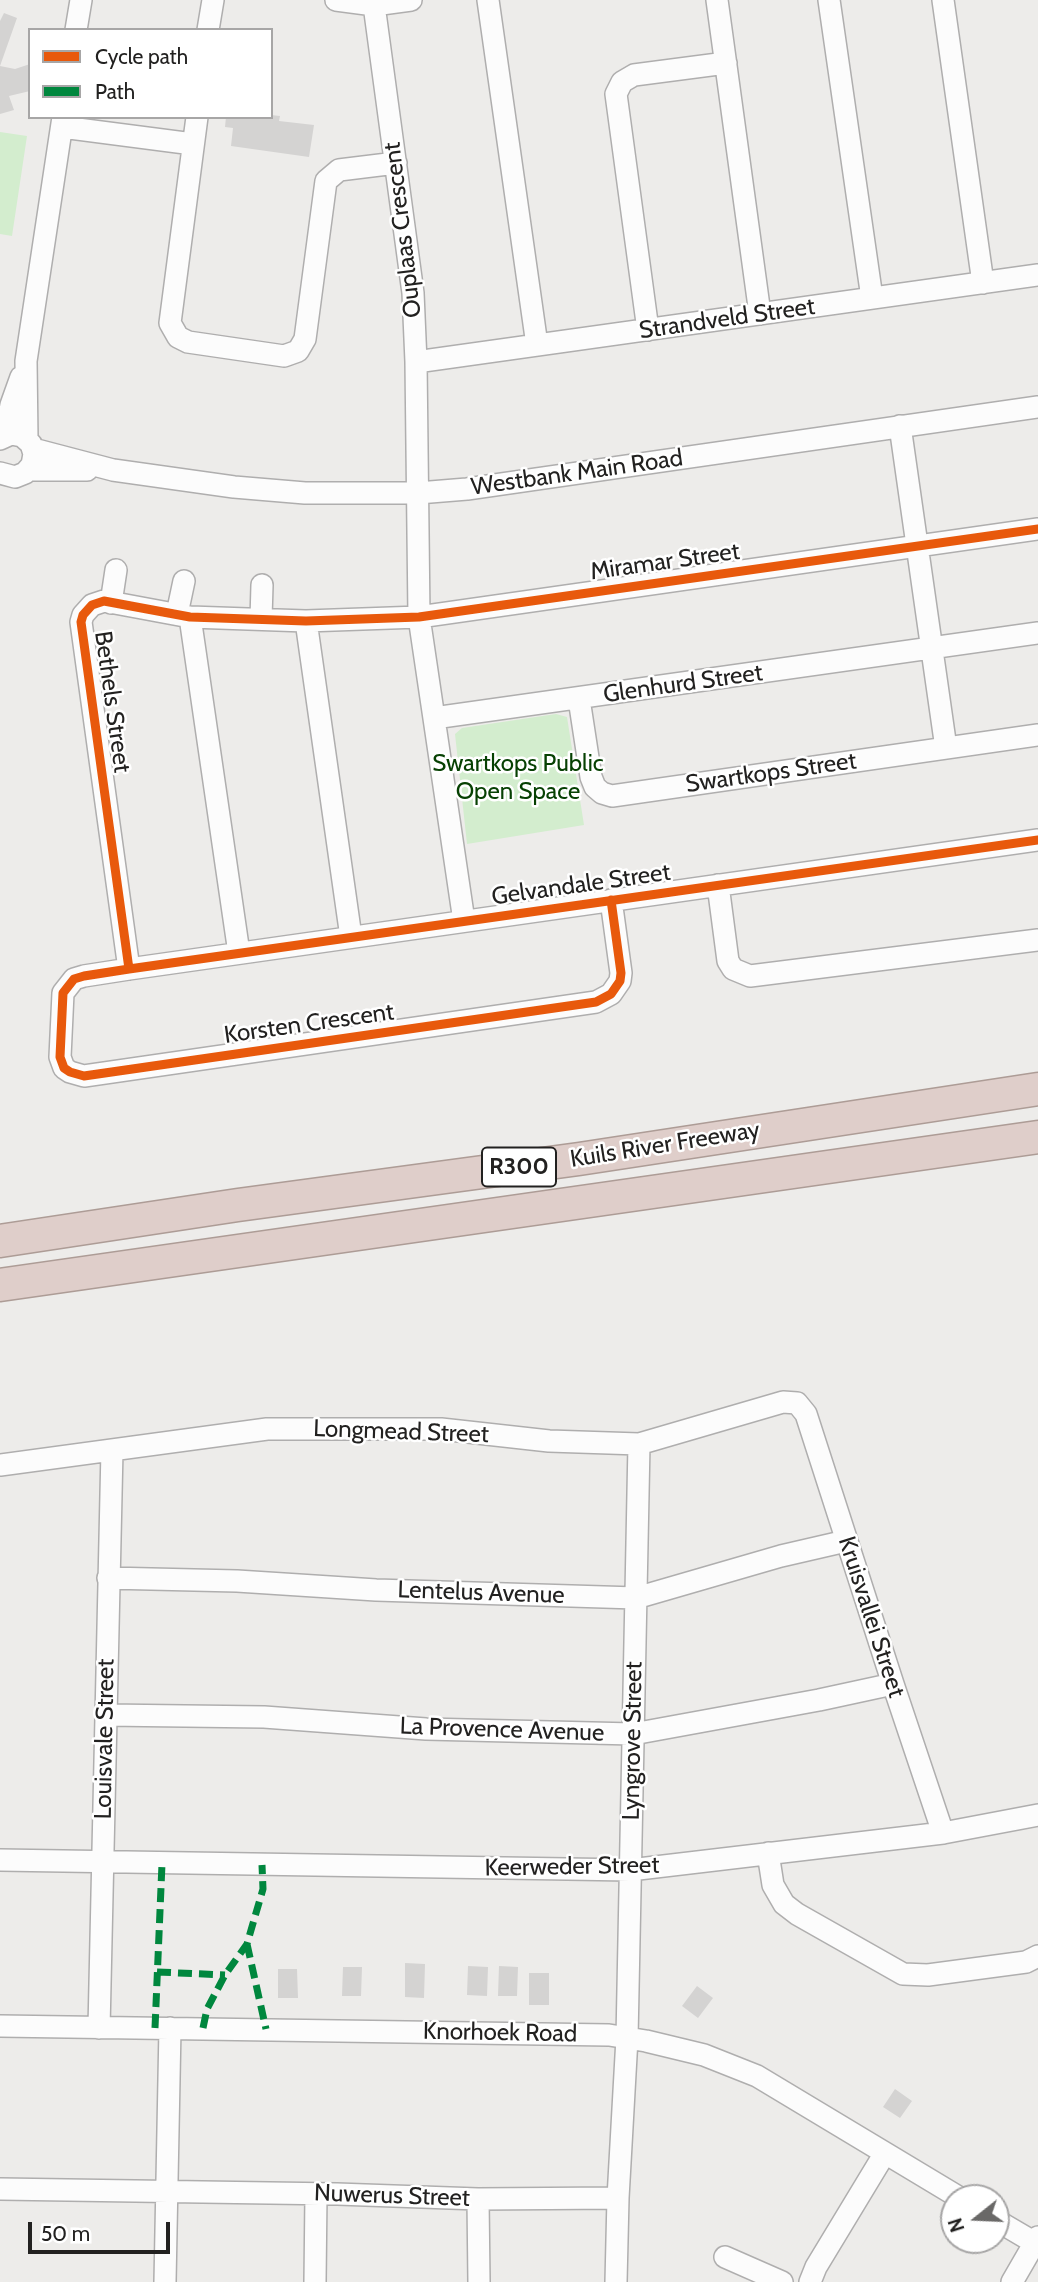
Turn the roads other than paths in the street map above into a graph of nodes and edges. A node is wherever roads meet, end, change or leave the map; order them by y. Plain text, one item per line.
1 (81, 0) edge
2 (213, 0) edge
3 (336, 0) edge
4 (411, 0) edge
5 (488, 0) edge
6 (717, 0) edge
7 (829, 0) edge
8 (943, 0) edge
9 (374, 5) junction
10 (76, 28) edge
11 (208, 28) edge
12 (726, 63) junction
13 (197, 119) edge
14 (62, 122) edge
15 (193, 144) junction
16 (396, 163) junction
17 (1038, 275) edge
18 (983, 283) junction
19 (872, 298) junction
20 (760, 314) junction
21 (648, 330) junction
22 (537, 345) junction
23 (26, 361) junction
24 (416, 362) junction
25 (1038, 407) edge
26 (900, 426) junction
27 (3, 437) edge
28 (30, 444) junction
29 (29, 470) junction
30 (113, 470) junction
31 (0, 473) edge
32 (418, 492) junction
33 (1038, 528) edge
34 (917, 546) junction
35 (116, 570) dead end
36 (184, 581) dead end
37 (262, 586) dead end
38 (111, 603) junction
39 (183, 615) junction
40 (419, 617) junction
41 (261, 619) junction
42 (306, 621) junction
43 (1038, 633) edge
44 (932, 648) junction
45 (579, 699) junction
46 (434, 718) junction
47 (1038, 735) edge
48 (946, 748) junction
49 (1038, 839) edge
50 (718, 885) junction
51 (611, 900) junction
52 (464, 921) junction
53 (351, 937) junction
54 (1038, 940) edge
55 (239, 953) junction
56 (129, 969) junction
57 (1038, 1089) edge
58 (1038, 1137) edge
59 (0, 1241) edge
60 (0, 1285) edge
61 (797, 1403) joint
62 (639, 1444) junction
63 (112, 1450) junction
64 (0, 1465) edge
65 (846, 1541) junction
66 (108, 1578) junction
67 (636, 1598) junction
68 (892, 1684) junction
69 (106, 1715) junction
70 (633, 1734) junction
71 (1038, 1815) edge
72 (943, 1833) junction
73 (768, 1853) junction
74 (0, 1860) edge
75 (102, 1863) junction
76 (630, 1870) junction
77 (1038, 1956) edge
78 (0, 2026) edge
79 (99, 2028) junction
80 (170, 2028) junction
81 (627, 2038) junction
82 (885, 2153) junction
83 (940, 2186) edge
84 (0, 2189) edge
85 (167, 2191) junction
86 (316, 2194) junction
87 (618, 2198) junction
88 (478, 2199) junction
89 (1010, 2227) edge
90 (1036, 2240) edge
91 (724, 2257) dead end
92 (165, 2282) edge
93 (315, 2282) edge
94 (479, 2282) edge
95 (616, 2282) edge
96 (782, 2282) edge
97 (810, 2282) edge
98 (1012, 2282) edge

1 - 10 street
2 - 11 street
3 - 9 street
4 - 9 street
5 - 22 street
6 - 12 street
7 - 19 street
8 - 18 street
9 - 16 street, Ouplaas Crescent
12 - 20 street
12 - 21 street
13 - 15 street
14 - 15 street
14 - 23 street
15 - 16 street
16 - 24 street, Ouplaas Crescent
17 - 18 street, Strandveld Street
18 - 19 street, Strandveld Street
19 - 20 street, Strandveld Street
20 - 21 street, Strandveld Street
21 - 22 street, Strandveld Street
22 - 24 street, Strandveld Street
23 - 27 street
23 - 28 street
24 - 32 street, Ouplaas Crescent
25 - 26 street, Westbank Main Road
26 - 32 street, Westbank Main Road
26 - 34 street
27 - 28 street, Westbank Main Road
28 - 29 street
28 - 30 street, Westbank Main Road
29 - 30 street, Westbank Main Road
29 - 31 street, Westbank Main Road
30 - 32 street, Westbank Main Road
32 - 40 street, Ouplaas Crescent
33 - 34 street, Miramar Street
34 - 40 street, Miramar Street
34 - 44 street
35 - 38 street, Bethels Street
36 - 39 street
37 - 41 street
38 - 39 street, Bethels Street
38 - 56 street, Bethels Street
39 - 41 street, Bethels Street
39 - 55 street
40 - 42 street, Bethels Street
40 - 46 street, Ouplaas Crescent
41 - 42 street, Bethels Street
42 - 53 street
43 - 44 street, Glenhurd Street
44 - 45 street, Glenhurd Street
44 - 48 street
45 - 46 street, Glenhurd Street
45 - 48 street, Swartkops Street
46 - 52 street, Ouplaas Crescent
47 - 48 street, Swartkops Street
49 - 50 street, Gelvandale Street
50 - 51 street, Gelvandale Street
50 - 54 street
51 - 52 street, Gelvandale Street
51 - 56 street, Korsten Crescent
52 - 53 street, Gelvandale Street
53 - 55 street, Gelvandale Street
55 - 56 street, Gelvandale Street
57 - 59 highway, Kuils River Freeway / R300
58 - 60 highway, Kuils River Freeway / R300
61 - 62 street, Longmead Street
61 - 65 street, Kruisvallei Street
62 - 63 street, Longmead Street
62 - 67 street, Lyngrove Street
63 - 64 street, Longmead Street
63 - 66 street, Louisvale Street
65 - 67 street, Lentelus Avenue
65 - 68 street, Kruisvallei Street
66 - 67 street, Lentelus Avenue
66 - 69 street, Louisvale Street
67 - 70 street, Lyngrove Street
68 - 70 street, La Provence Avenue
68 - 72 street, Kruisvallei Street
69 - 70 street, La Provence Avenue
69 - 75 street, Louisvale Street
70 - 76 street, Lyngrove Street
71 - 72 street, Keerweder Street
72 - 73 street, Keerweder Street
73 - 76 street, Keerweder Street
73 - 77 street
74 - 75 street, Keerweder Street
75 - 76 street, Keerweder Street
75 - 79 street, Louisvale Street
76 - 81 street, Lyngrove Street
78 - 79 street, Knorhoek Road
79 - 80 street, Knorhoek Road
80 - 81 street, Knorhoek Road
80 - 85 street
81 - 82 street, Knorhoek Road
81 - 87 street, Lyngrove Street
82 - 83 street, Knorhoek Road
82 - 97 street
84 - 85 street, Nuwerus Street
85 - 86 street, Nuwerus Street
85 - 92 street
86 - 88 street, Nuwerus Street
86 - 93 street
87 - 88 street, Nuwerus Street
87 - 95 street, Lyngrove Street
88 - 94 street
89 - 90 street
90 - 98 street
91 - 96 street

